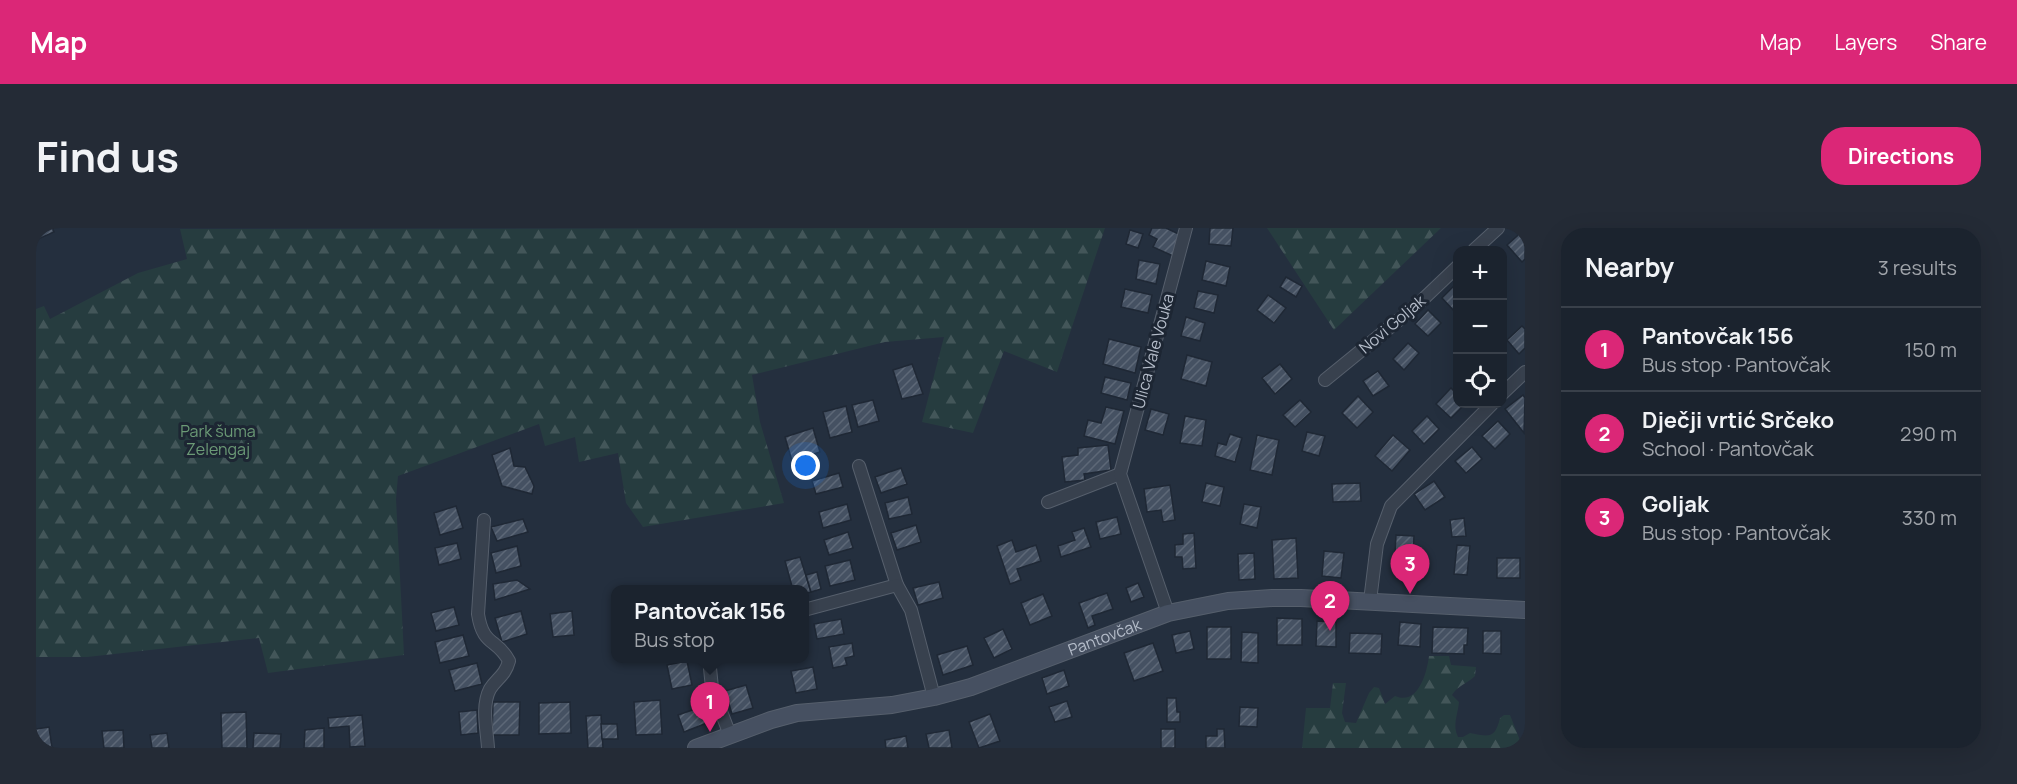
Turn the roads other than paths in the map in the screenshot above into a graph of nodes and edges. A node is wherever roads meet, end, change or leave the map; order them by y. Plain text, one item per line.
1 (1186, 228) edge
2 (1498, 228) edge
3 (1478, 246) edge
4 (1453, 271) edge
5 (1525, 372) edge
6 (1325, 380) dead end
7 (1507, 390) edge
8 (1488, 408) edge
9 (859, 466) dead end
10 (1120, 474) junction
11 (1048, 502) dead end
12 (484, 520) dead end
13 (897, 585) junction
14 (1370, 601) junction
15 (809, 609) edge
16 (1525, 610) edge
17 (1168, 613) junction
18 (710, 663) edge
19 (934, 697) junction
20 (730, 735) junction
21 (488, 748) edge
22 (696, 748) edge

1 - 10 street, Ulica Vale Vouka
2 - 3 street
4 - 6 street, Novi Goljak
5 - 7 street
8 - 14 street
9 - 13 street
10 - 11 street
10 - 17 street
12 - 21 street
13 - 15 street
13 - 19 street
14 - 16 main road, Pantovčak
14 - 17 main road, Pantovčak
17 - 19 main road, Pantovčak
18 - 20 street
19 - 20 main road, Pantovčak
20 - 22 main road, Pantovčak

